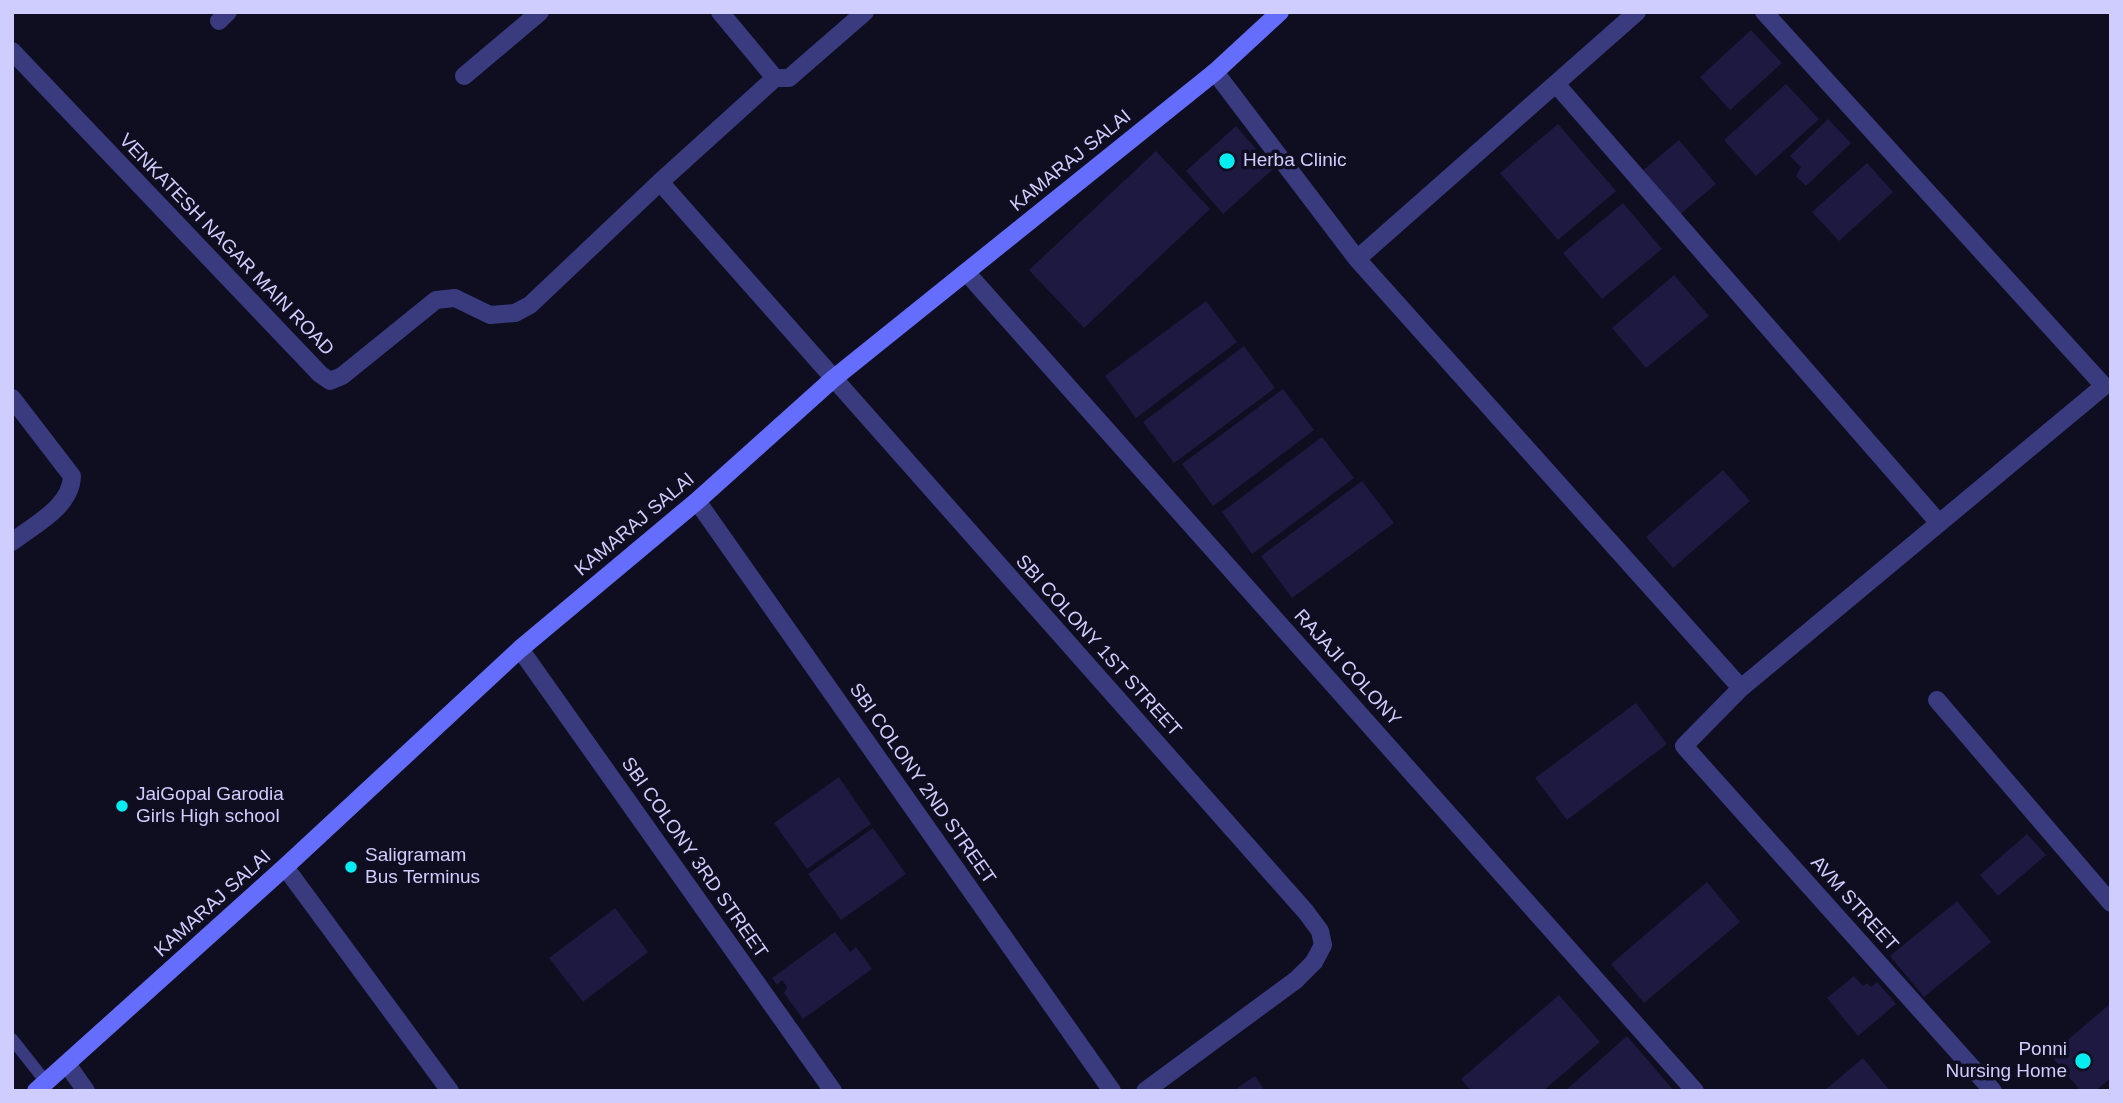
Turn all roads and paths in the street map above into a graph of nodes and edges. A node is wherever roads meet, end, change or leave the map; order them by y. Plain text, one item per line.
1 (540, 12) edge
2 (720, 12) edge
3 (865, 12) edge
4 (1280, 12) edge
5 (1637, 12) edge
6 (1764, 12) edge
7 (12, 51) edge
8 (1215, 72) junction
9 (464, 76) dead end
10 (775, 79) junction
11 (1556, 84) junction
12 (660, 182) junction
13 (1357, 259) junction
14 (966, 272) junction
15 (833, 379) junction
16 (12, 398) edge
17 (697, 501) junction
18 (1939, 523) junction
19 (12, 542) edge
20 (520, 649) junction
21 (1741, 688) junction
22 (1937, 700) dead end
23 (285, 867) junction
24 (2111, 903) edge
25 (12, 1040) edge
26 (67, 1064) junction
27 (41, 1087) edge
28 (86, 1091) edge
29 (450, 1091) edge
30 (833, 1091) edge
31 (1112, 1091) edge
32 (1145, 1091) edge
33 (1695, 1091) edge
34 (1993, 1091) edge

1 - 9 street
2 - 10 street
3 - 10 street, VENKATESH NAGAR MAIN ROAD
4 - 8 street, KAMARAJ SALAI
5 - 11 street
6 - 18 street
7 - 12 street, VENKATESH NAGAR MAIN ROAD
8 - 13 street
8 - 14 street, KAMARAJ SALAI
10 - 12 street, VENKATESH NAGAR MAIN ROAD
11 - 13 street
11 - 18 street
12 - 15 street
13 - 21 street
14 - 15 street, KAMARAJ SALAI
14 - 33 street, RAJAJI COLONY
15 - 17 street, KAMARAJ SALAI
15 - 32 street, SBI COLONY 1ST STREET
16 - 19 street
17 - 20 street, KAMARAJ SALAI
17 - 31 street, SBI COLONY 2ND STREET
18 - 21 street
20 - 23 street, KAMARAJ SALAI
20 - 30 street, SBI COLONY 3RD STREET
21 - 34 street, AVM STREET
22 - 24 street
23 - 26 street, KAMARAJ SALAI
23 - 29 street
25 - 27 lane
26 - 27 street, KAMARAJ SALAI
26 - 28 street

